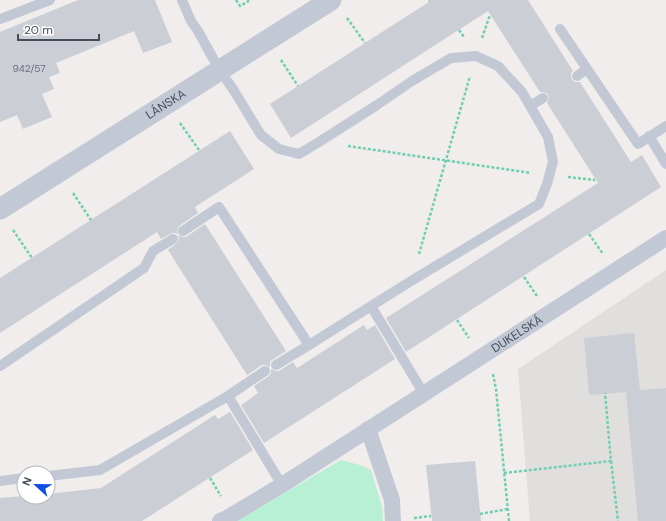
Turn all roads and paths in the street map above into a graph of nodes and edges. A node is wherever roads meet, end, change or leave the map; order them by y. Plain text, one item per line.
1 (50, 0) edge
2 (182, 0) edge
3 (236, 0) edge
4 (250, 0) edge
5 (331, 0) edge
6 (490, 15) dead end
7 (346, 16) dead end
8 (0, 19) edge
9 (560, 29) dead end
10 (459, 30) dead end
11 (365, 43) dead end
12 (476, 56) junction
13 (280, 58) dead end
14 (587, 69) junction
15 (220, 71) junction
16 (577, 76) dead end
17 (298, 86) dead end
18 (543, 98) dead end
19 (530, 106) junction
20 (180, 123) dead end
21 (666, 126) edge
22 (649, 136) junction
23 (319, 142) junction
24 (199, 150) dead end
25 (447, 161) junction
26 (666, 164) edge
27 (550, 176) junction
28 (595, 180) dead end
29 (72, 192) dead end
30 (0, 209) edge
31 (91, 220) dead end
32 (13, 230) dead end
33 (184, 231) dead end
34 (589, 234) dead end
35 (666, 238) edge
36 (173, 239) dead end
37 (604, 257) dead end
38 (32, 258) dead end
39 (524, 277) dead end
40 (411, 281) junction
41 (539, 299) dead end
42 (371, 306) junction
43 (457, 320) dead end
44 (472, 343) dead end
45 (309, 345) junction
46 (488, 353) junction
47 (276, 365) dead end
48 (0, 366) edge
49 (265, 371) dead end
50 (606, 393) dead end
51 (424, 394) junction
52 (228, 396) junction
53 (368, 429) junction
54 (611, 461) junction
55 (504, 473) junction
56 (56, 475) edge
57 (210, 478) dead end
58 (16, 479) edge
59 (0, 481) edge
60 (282, 485) junction
61 (222, 498) dead end
62 (508, 509) junction
63 (480, 514) dead end
64 (220, 521) edge
65 (394, 521) edge
66 (509, 521) edge
67 (618, 521) edge

1 - 8 lane
2 - 15 lane
3 - 4 path
5 - 15 street, LÁNSKA
6 - 12 path
7 - 11 path
9 - 14 lane
10 - 12 path
12 - 19 lane
12 - 23 lane
12 - 25 path
13 - 17 path
14 - 16 lane
14 - 22 lane
15 - 23 lane
15 - 30 street, LÁNSKA
18 - 19 lane
19 - 27 lane
20 - 24 path
21 - 22 lane
22 - 26 lane
23 - 25 path
25 - 27 path
25 - 40 path
27 - 28 path
27 - 40 lane
29 - 31 path
32 - 38 path
33 - 45 lane
34 - 37 path
35 - 46 street, DUKELSKÁ
36 - 48 lane
39 - 41 path
40 - 42 lane
42 - 45 lane
42 - 51 lane
43 - 44 path
45 - 47 lane
46 - 51 street, DUKELSKÁ
46 - 55 path
49 - 52 lane
50 - 54 path
51 - 53 street, DUKELSKÁ
52 - 56 lane
52 - 60 lane
53 - 60 street, DUKELSKÁ
53 - 65 street
54 - 55 path
54 - 67 path
55 - 62 path
57 - 61 path
58 - 59 lane
60 - 64 street, DUKELSKÁ
62 - 63 path
62 - 66 path

